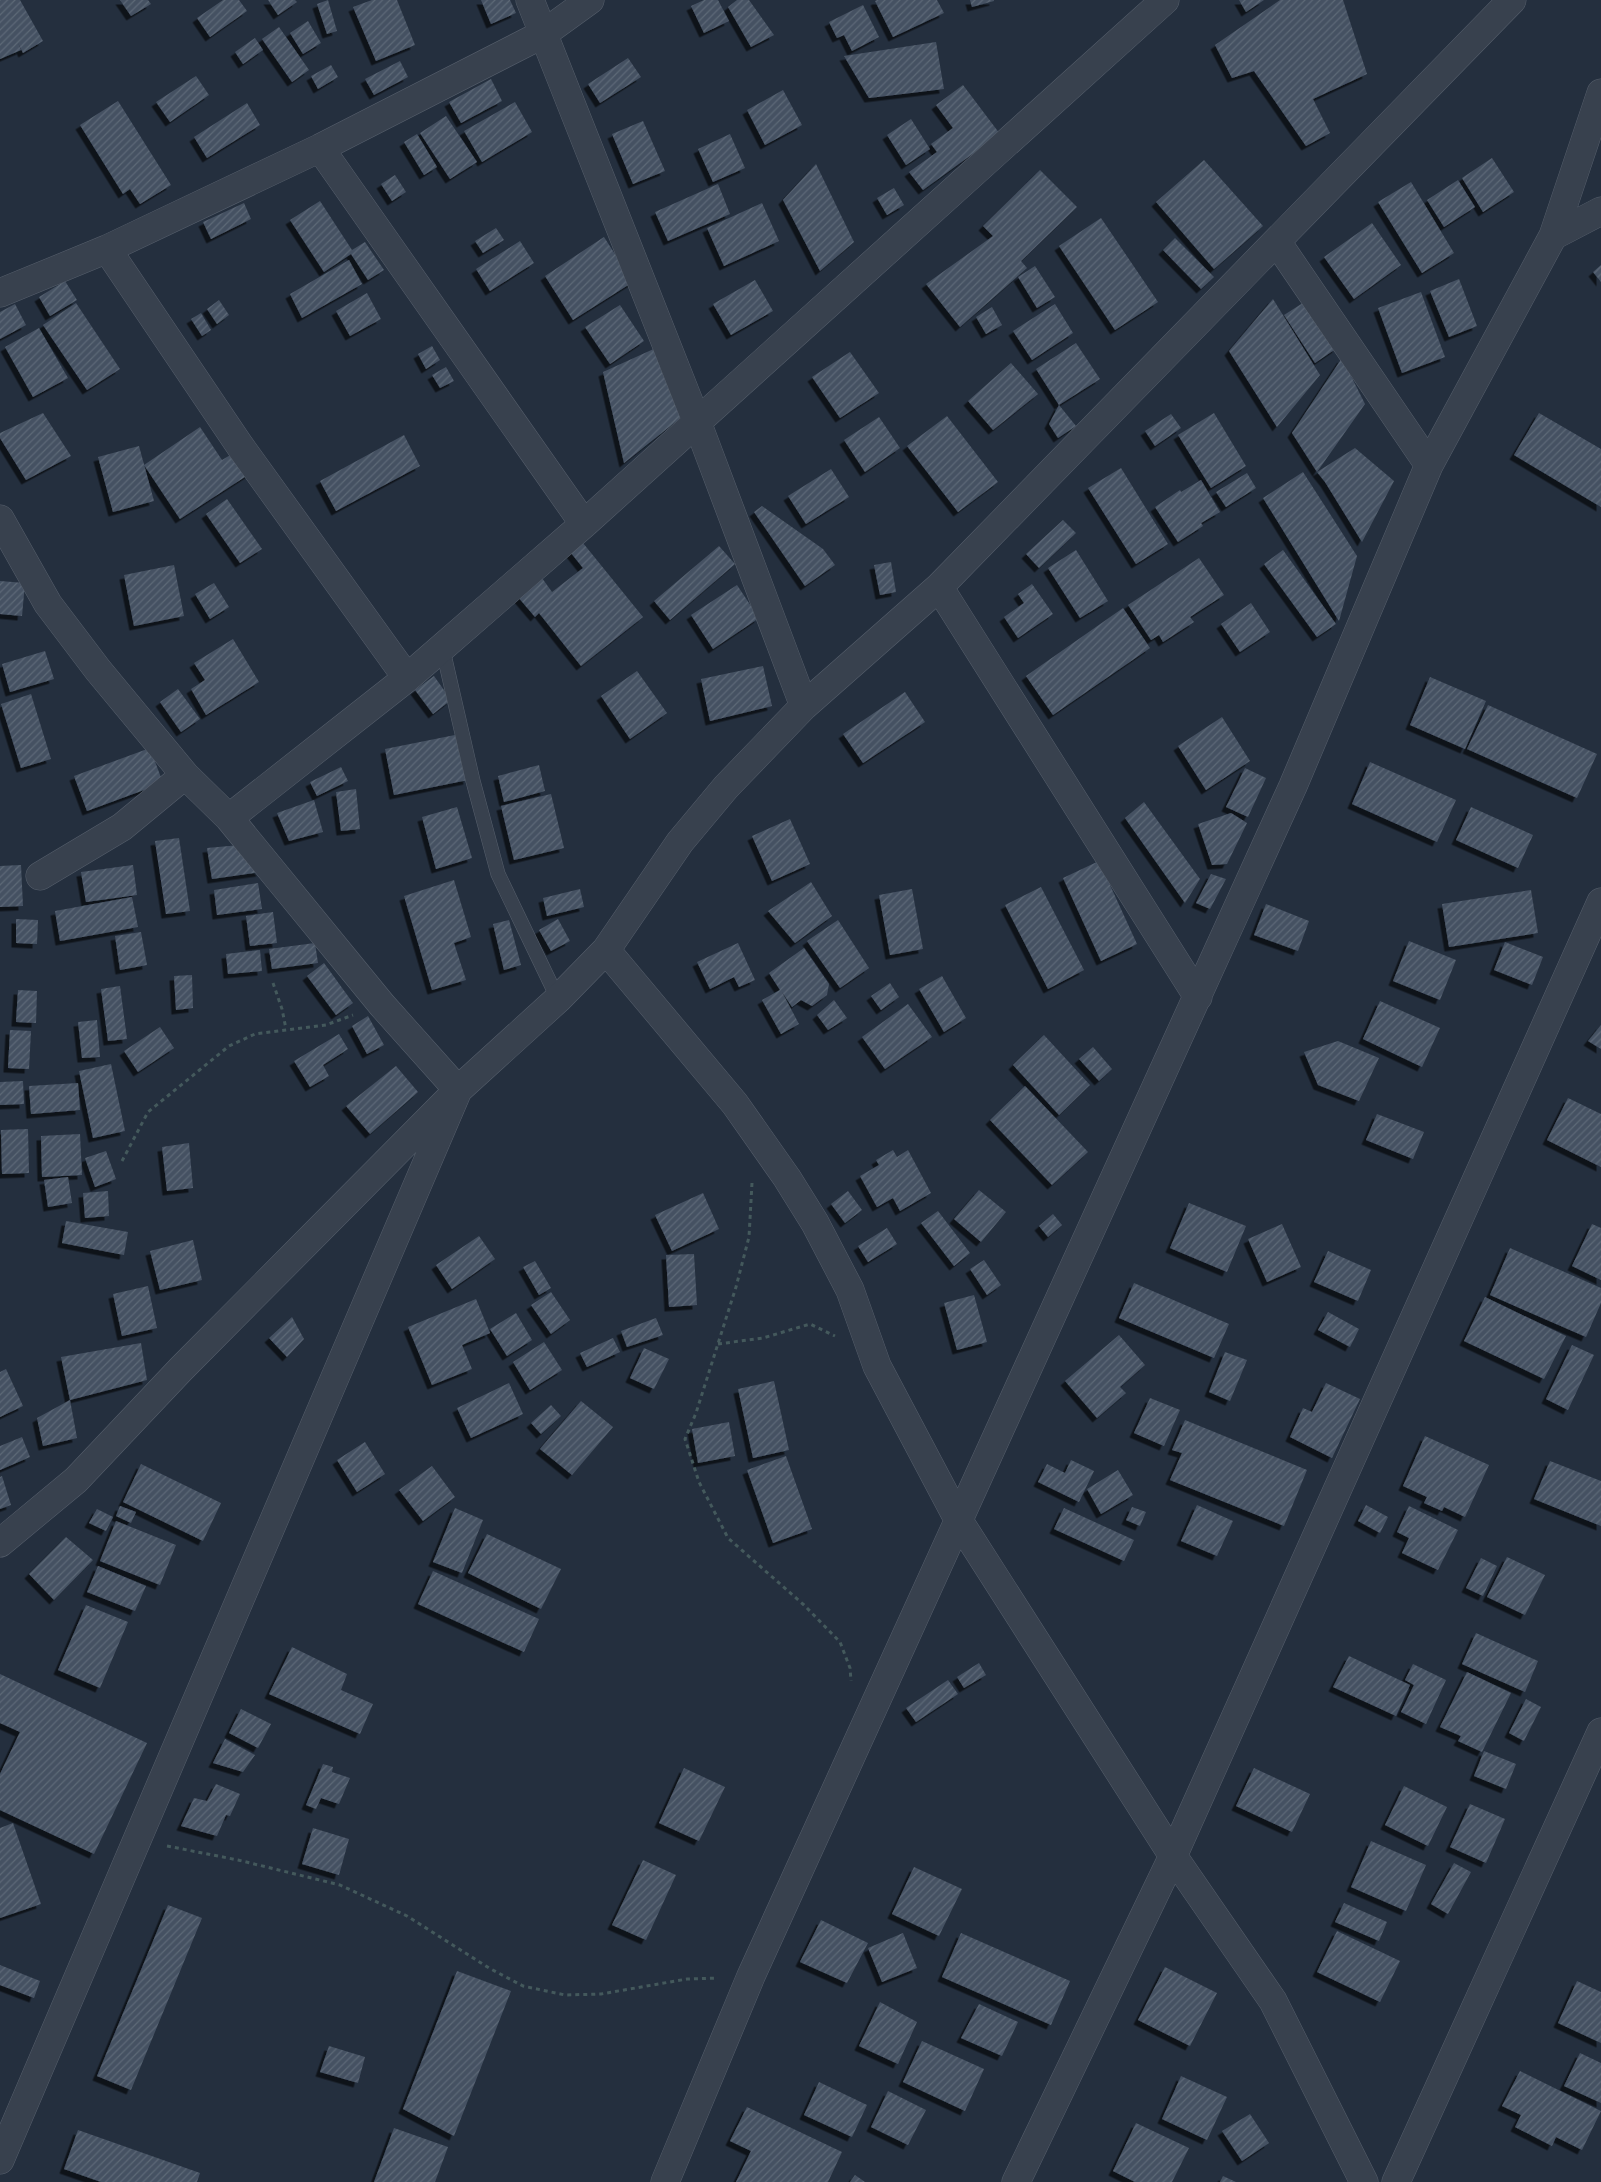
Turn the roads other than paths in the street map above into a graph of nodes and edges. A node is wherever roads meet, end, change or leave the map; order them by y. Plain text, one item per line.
1 (530, 0) edge
2 (590, 0) edge
3 (1512, 0) edge
4 (1159, 2) edge
5 (542, 34) junction
6 (1601, 93) edge
7 (320, 148) junction
8 (1601, 211) edge
9 (1553, 236) junction
10 (1277, 242) junction
11 (108, 249) junction
12 (0, 293) edge
13 (697, 422) junction
14 (1429, 465) junction
15 (0, 519) edge
16 (584, 524) junction
17 (940, 587) junction
18 (442, 646) junction
19 (407, 678) junction
20 (804, 706) junction
21 (185, 775) junction
22 (229, 818) junction
23 (40, 876) dead end
24 (1601, 902) edge
25 (606, 950) junction
26 (1198, 997) junction
27 (558, 999) junction
28 (458, 1090) junction
29 (959, 1521) junction
30 (0, 1543) edge
31 (1601, 1732) edge
32 (1173, 1856) junction
33 (0, 2160) edge
34 (665, 2182) edge
35 (1016, 2182) edge
36 (1364, 2182) edge
37 (1396, 2182) edge

1 - 5 street
2 - 5 street
3 - 10 street
4 - 13 street
5 - 7 street
5 - 13 street
6 - 9 street
7 - 11 street
7 - 16 street
8 - 9 street
9 - 14 street
10 - 14 street
10 - 17 street
11 - 12 street
11 - 19 street
13 - 16 street
13 - 20 street
14 - 26 street
15 - 21 street
16 - 18 street
17 - 20 street
17 - 26 street
18 - 19 street
18 - 27 lane
19 - 22 street
20 - 25 street
21 - 22 street
21 - 23 street
22 - 28 street
24 - 32 street
25 - 27 street
25 - 29 street
26 - 29 street
27 - 28 street
28 - 30 street
28 - 33 street
29 - 32 street
29 - 34 street
31 - 37 street
32 - 35 street
32 - 36 street

